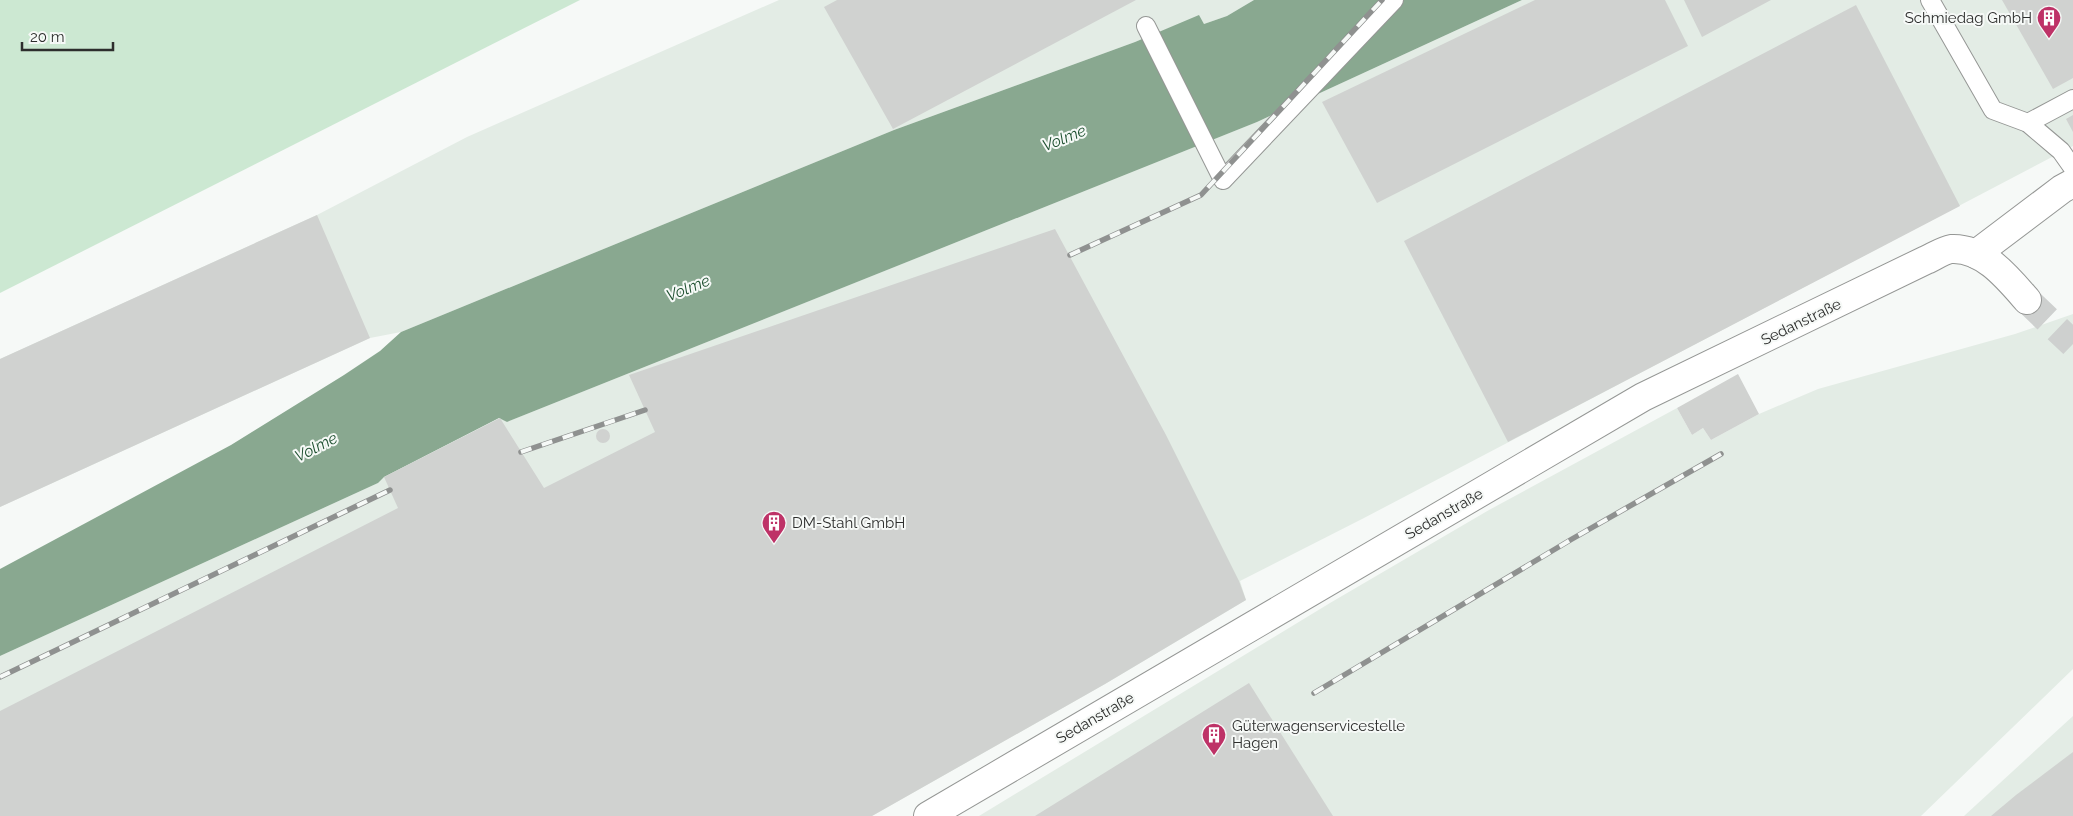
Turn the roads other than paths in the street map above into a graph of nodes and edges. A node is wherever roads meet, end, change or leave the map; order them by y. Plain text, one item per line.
1 (1394, 0) edge
2 (1930, 0) edge
3 (1146, 26) dead end
4 (2073, 99) edge
5 (2028, 123) junction
6 (2073, 168) edge
7 (2073, 184) edge
8 (1976, 254) junction
9 (2027, 300) tunnel mouth
10 (928, 816) edge

1 - 3 lane
2 - 5 lane
4 - 5 lane
5 - 6 lane
7 - 8 street
8 - 9 street
8 - 10 street, Sedanstraße

